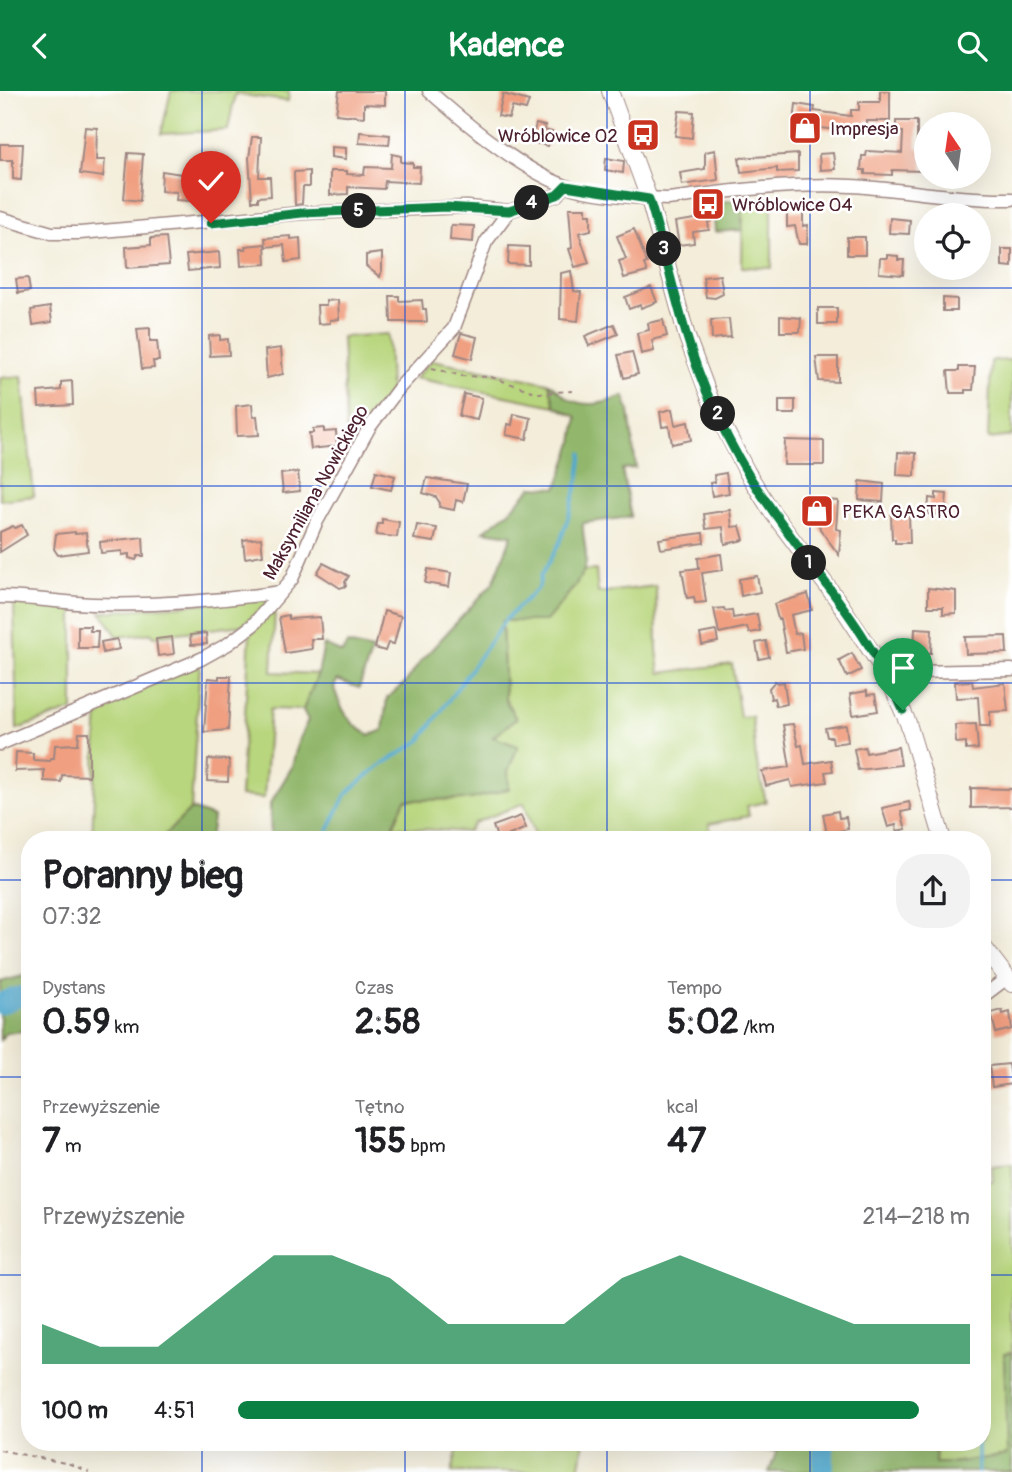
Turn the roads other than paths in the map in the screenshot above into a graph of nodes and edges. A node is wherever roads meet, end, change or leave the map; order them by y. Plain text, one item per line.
1 (429, 91) edge
2 (610, 91) edge
3 (566, 186) junction
4 (649, 199) junction
5 (1012, 199) edge
6 (509, 211) junction
7 (0, 218) edge
8 (281, 592) junction
9 (0, 597) edge
10 (1012, 670) edge
11 (888, 677) junction
12 (0, 744) edge
13 (940, 831) edge
14 (991, 957) edge
15 (1009, 981) edge
16 (991, 992) edge

1 - 3 street
2 - 4 street
3 - 4 street
3 - 6 street
4 - 5 street
4 - 11 street
6 - 7 street
6 - 8 street, Maksymiliana Nowickiego
8 - 9 street
8 - 12 street, Maksymiliana Nowickiego
10 - 11 street
11 - 13 street
14 - 15 street
15 - 16 street

